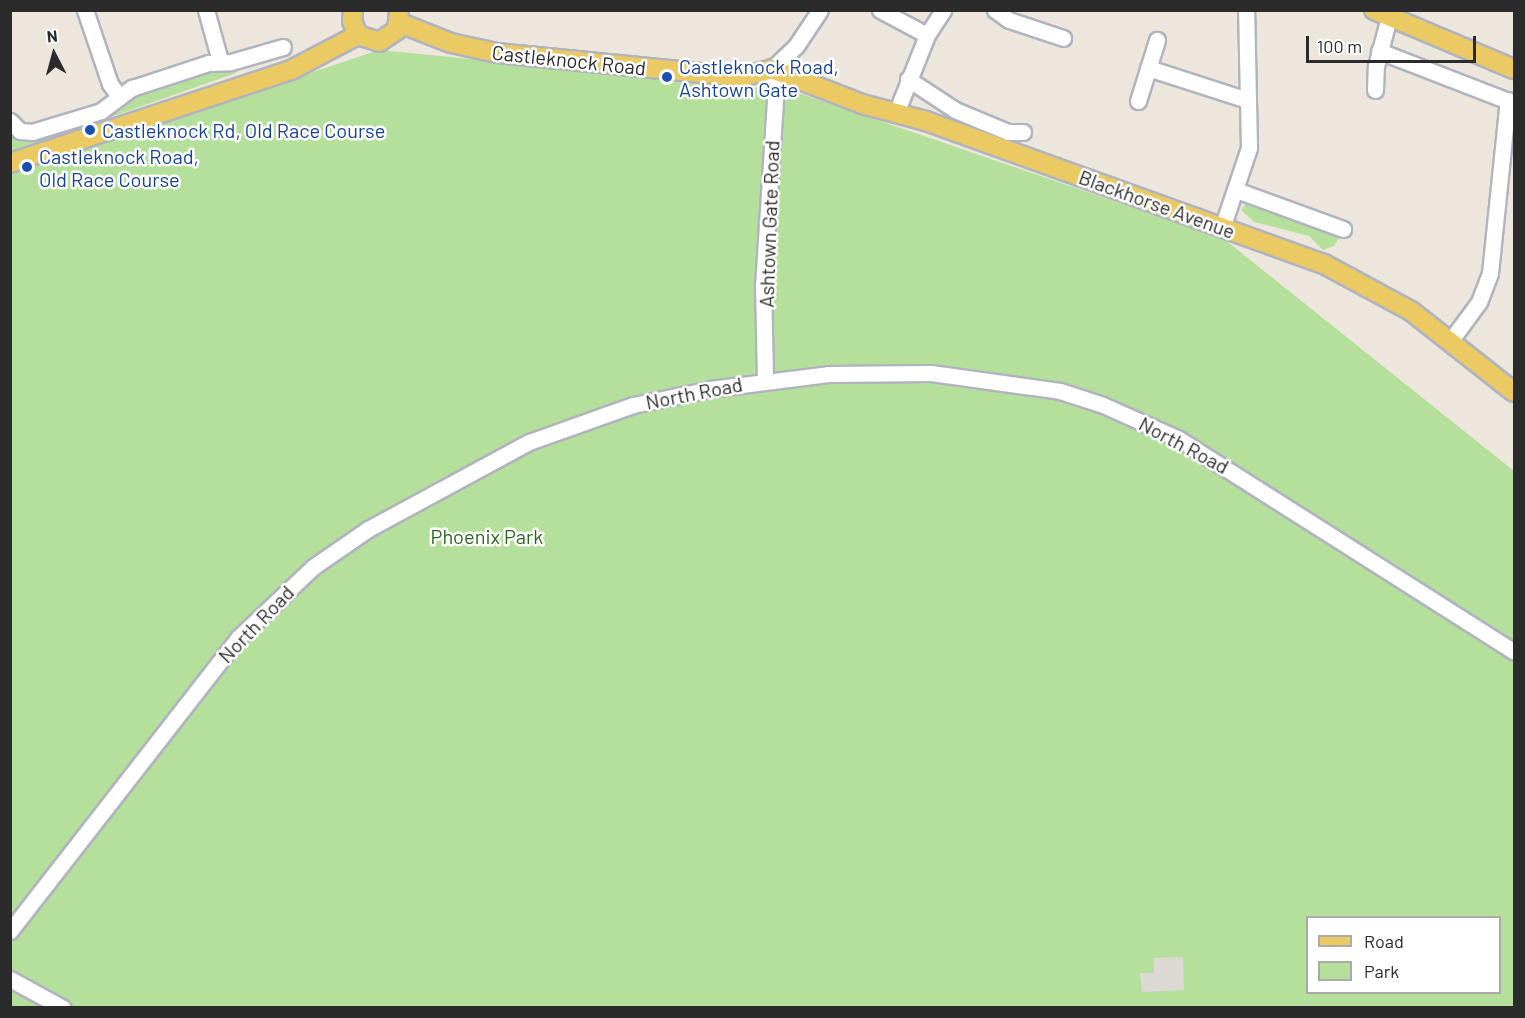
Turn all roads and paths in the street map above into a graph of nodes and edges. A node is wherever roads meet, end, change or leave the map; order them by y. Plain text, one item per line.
1 (86, 10) edge
2 (206, 10) edge
3 (353, 10) edge
4 (820, 10) edge
5 (880, 10) edge
6 (942, 10) edge
7 (995, 10) edge
8 (1246, 10) edge
9 (1381, 14) edge
10 (399, 17) edge
11 (927, 34) junction
12 (358, 35) junction
13 (1063, 38) dead end
14 (1156, 40) dead end
15 (283, 46) dead end
16 (1379, 51) junction
17 (220, 61) junction
18 (1148, 68) junction
19 (772, 69) junction
20 (1515, 69) edge
21 (908, 79) junction
22 (1375, 90) dead end
23 (119, 96) junction
24 (1247, 100) junction
25 (1138, 101) dead end
26 (1511, 102) edge
27 (896, 113) junction
28 (10, 121) edge
29 (1023, 132) dead end
30 (10, 163) edge
31 (1236, 190) junction
32 (1222, 228) junction
33 (1343, 229) dead end
34 (1451, 340) junction
35 (765, 379) junction
36 (1515, 392) edge
37 (1515, 652) edge
38 (11, 930) edge
39 (10, 979) edge
40 (63, 1008) edge

1 - 23 street
2 - 17 street
3 - 12 main road
4 - 19 street, Castleknock Road
5 - 11 street
6 - 11 street
7 - 13 street
8 - 24 street
9 - 16 street
9 - 20 main road
10 - 12 main road
10 - 19 main road, Castleknock Road
11 - 21 street
12 - 30 main road
14 - 18 street
15 - 17 street
16 - 22 street
16 - 26 street
17 - 23 street
18 - 24 street
18 - 25 street
19 - 27 main road, Blackhorse Avenue
19 - 35 street, Ashtown Gate Road
21 - 27 street
21 - 29 street
23 - 28 street
24 - 31 street
26 - 34 street
27 - 32 main road, Blackhorse Avenue
31 - 32 street
31 - 33 street
32 - 34 main road, Blackhorse Avenue
34 - 36 main road, Blackhorse Avenue
35 - 37 street, North Road
35 - 38 street, North Road
39 - 40 street

